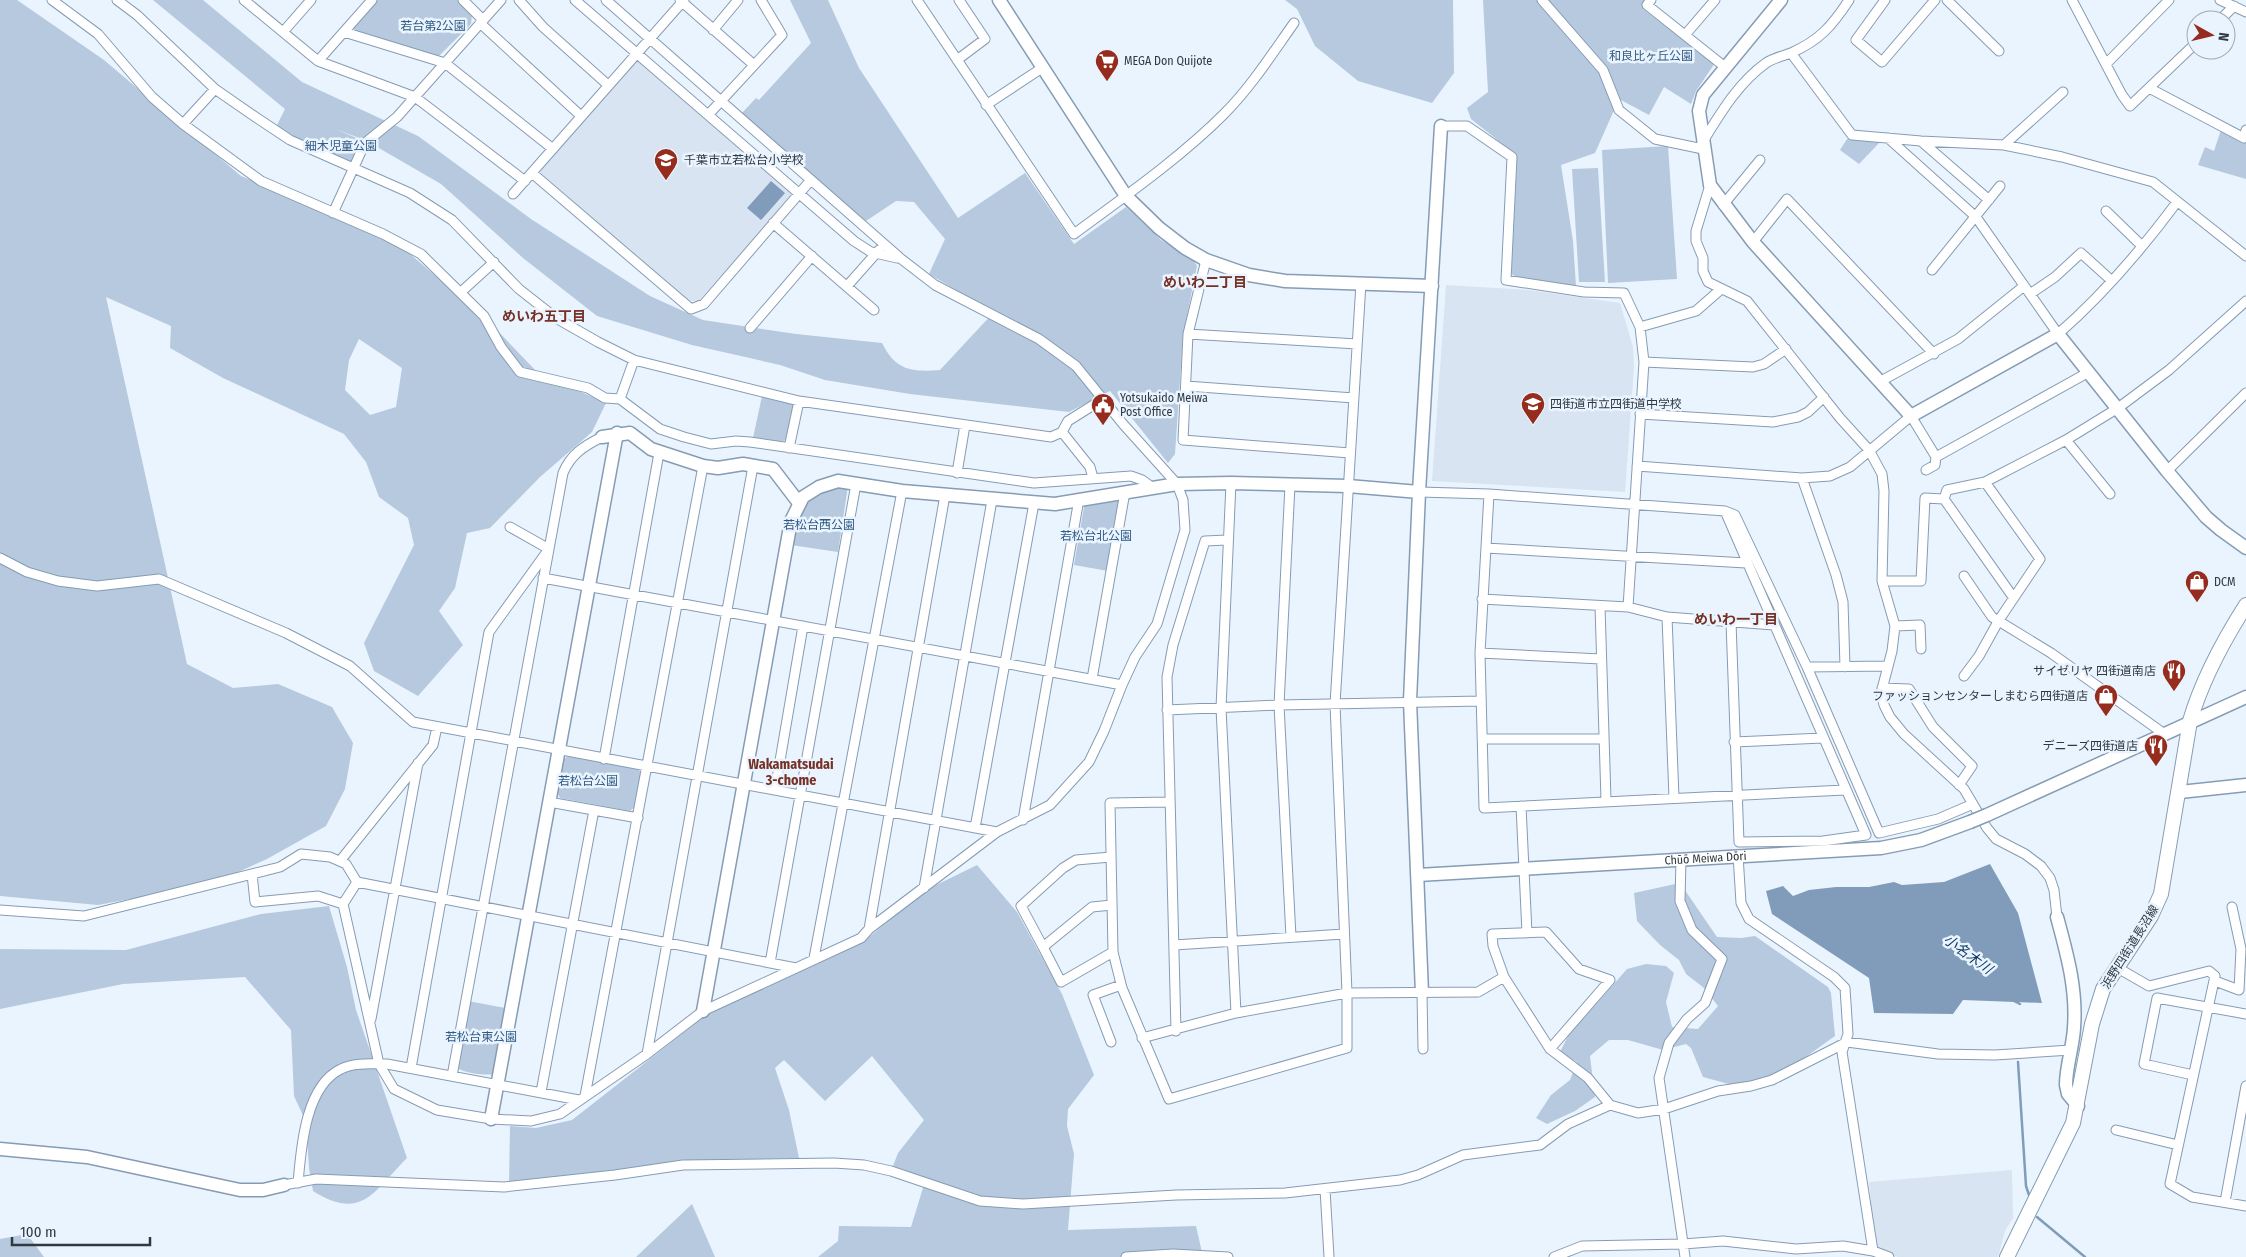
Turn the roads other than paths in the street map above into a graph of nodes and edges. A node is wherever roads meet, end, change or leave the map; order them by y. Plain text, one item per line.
1 (52, 0) edge
2 (117, 0) edge
3 (311, 0) edge
4 (372, 0) edge
5 (463, 0) edge
6 (501, 0) edge
7 (519, 0) edge
8 (575, 0) edge
9 (606, 0) edge
10 (738, 0) edge
11 (761, 0) edge
12 (917, 0) edge
13 (959, 0) edge
14 (999, 0) edge
15 (1542, 0) edge
16 (1651, 0) edge
17 (1715, 0) edge
18 (1781, 0) edge
19 (1849, 0) edge
20 (1885, 0) edge
21 (1935, 0) edge
22 (1947, 0) edge
23 (2072, 0) edge
24 (2169, 0) edge
25 (2220, 0) edge
26 (248, 1) edge
27 (682, 1) edge
28 (2234, 6) junction
29 (2230, 10) edge
30 (2246, 12) edge
31 (481, 22) junction
32 (1294, 23) dead end
33 (714, 30) junction
34 (283, 32) junction
35 (344, 32) junction
36 (1685, 35) junction
37 (649, 38) junction
38 (637, 52) junction
39 (1792, 52) junction
40 (1999, 52) dead end
41 (2186, 53) edge
42 (956, 60) junction
43 (318, 61) junction
44 (445, 63) junction
45 (2106, 64) junction
46 (754, 65) junction
47 (1726, 67) junction
48 (1042, 68) junction
49 (608, 85) junction
50 (2149, 88) junction
51 (215, 89) junction
52 (2063, 92) dead end
53 (415, 97) junction
54 (720, 102) junction
55 (986, 105) junction
56 (708, 114) junction
57 (581, 116) junction
58 (183, 124) junction
59 (1441, 126) joint
60 (2246, 130) edge
61 (1888, 138) junction
62 (1921, 141) junction
63 (2004, 145) junction
64 (1702, 146) junction
65 (553, 149) junction
66 (1760, 160) dead end
67 (352, 168) junction
68 (532, 173) junction
69 (525, 181) junction
70 (810, 181) junction
71 (1710, 185) junction
72 (2000, 186) dead end
73 (799, 192) junction
74 (513, 194) dead end
75 (1126, 196) junction
76 (1989, 200) junction
77 (2177, 202) junction
78 (1723, 205) junction
79 (2106, 211) dead end
80 (333, 213) junction
81 (1976, 217) junction
82 (772, 223) junction
83 (881, 242) junction
84 (1753, 242) junction
85 (2142, 246) junction
86 (878, 253) junction
87 (812, 256) junction
88 (2246, 256) edge
89 (900, 258) junction
90 (1206, 260) junction
91 (494, 262) junction
92 (1932, 270) dead end
93 (2112, 281) junction
94 (1361, 283) junction
95 (848, 285) junction
96 (1432, 286) junction
97 (2024, 286) junction
98 (1720, 290) junction
99 (462, 292) junction
100 (2030, 294) junction
101 (2246, 301) edge
102 (874, 310) dead end
103 (1640, 327) junction
104 (750, 328) dead end
105 (1188, 334) junction
106 (2058, 334) junction
107 (1357, 344) junction
108 (1786, 349) junction
109 (1934, 354) junction
110 (634, 360) junction
111 (1644, 362) junction
112 (2089, 372) junction
113 (1881, 381) junction
114 (1186, 386) junction
115 (2246, 393) edge
116 (1824, 397) junction
117 (1354, 398) junction
118 (620, 399) junction
119 (1103, 399) junction
120 (799, 401) junction
121 (2118, 408) junction
122 (1640, 414) junction
123 (1911, 416) junction
124 (965, 425) junction
125 (1062, 432) junction
126 (617, 433) junction
127 (602, 437) joint
128 (2066, 440) junction
129 (789, 448) junction
130 (1869, 450) junction
131 (1350, 452) junction
132 (659, 453) junction
133 (1936, 457) junction
134 (703, 466) junction
135 (753, 466) junction
136 (1637, 466) junction
137 (1926, 470) dead end
138 (2168, 471) junction
139 (957, 473) junction
140 (1093, 478) junction
141 (1802, 478) junction
142 (1985, 482) junction
143 (1230, 483) junction
144 (856, 484) junction
145 (1177, 484) junction
146 (1290, 485) junction
147 (1348, 486) junction
148 (1153, 488) junction
149 (902, 491) junction
150 (1124, 492) junction
151 (1419, 492) junction
152 (1489, 494) junction
153 (2110, 494) dead end
154 (945, 495) junction
155 (1079, 499) junction
156 (1944, 499) junction
157 (992, 500) junction
158 (799, 503) junction
159 (1034, 503) junction
160 (1633, 505) junction
161 (1725, 511) junction
162 (510, 526) dead end
163 (1227, 540) junction
164 (1486, 548) junction
165 (2246, 548) edge
166 (549, 549) junction
167 (1631, 556) junction
168 (0, 558) edge
169 (1746, 563) junction
170 (1964, 576) dead end
171 (543, 578) junction
172 (1882, 581) junction
173 (589, 587) junction
174 (633, 595) junction
175 (1482, 598) junction
176 (2013, 598) junction
177 (678, 603) junction
178 (2246, 605) edge
179 (1600, 606) junction
180 (1628, 607) junction
181 (727, 612) junction
182 (1667, 617) junction
183 (1999, 620) junction
184 (773, 621) junction
185 (1731, 622) junction
186 (1774, 625) junction
187 (803, 626) junction
188 (1895, 626) junction
189 (829, 631) junction
190 (874, 639) junction
191 (918, 648) junction
192 (1921, 649) dead end
193 (1480, 653) junction
194 (965, 656) junction
195 (1602, 659) junction
196 (1005, 663) junction
197 (1888, 666) junction
198 (1807, 667) junction
199 (1845, 667) junction
200 (1049, 671) junction
201 (1964, 676) dead end
202 (1092, 679) junction
203 (1122, 684) junction
204 (1882, 688) junction
205 (2246, 697) edge
206 (1410, 701) junction
207 (1481, 701) junction
208 (1335, 704) junction
209 (1279, 705) junction
210 (1222, 708) junction
211 (1167, 710) junction
212 (2190, 721) junction
213 (437, 727) junction
214 (470, 734) junction
215 (2164, 734) junction
216 (1482, 738) junction
217 (1823, 738) junction
218 (1603, 739) junction
219 (513, 742) junction
220 (1734, 742) junction
221 (558, 750) junction
222 (604, 759) junction
223 (418, 763) junction
224 (647, 766) junction
225 (697, 776) junction
226 (744, 785) junction
227 (1959, 785) junction
228 (2246, 786) edge
229 (775, 790) junction
230 (1845, 790) junction
231 (2180, 792) junction
232 (800, 795) junction
233 (1736, 795) junction
234 (1674, 798) junction
235 (1606, 800) junction
236 (549, 802) junction
237 (1169, 802) junction
238 (843, 803) junction
239 (1973, 804) junction
240 (1521, 806) junction
241 (594, 810) junction
242 (889, 812) junction
243 (638, 818) junction
244 (936, 820) junction
245 (1023, 820) junction
246 (975, 828) junction
247 (997, 832) junction
248 (1738, 855) junction
249 (1111, 857) junction
250 (1681, 859) junction
251 (340, 861) junction
252 (1525, 868) junction
253 (252, 874) junction
254 (1418, 875) junction
255 (357, 882) junction
256 (924, 888) junction
257 (396, 890) junction
258 (441, 899) junction
259 (344, 904) junction
260 (1112, 905) junction
261 (483, 907) junction
262 (2232, 907) dead end
263 (0, 910) edge
264 (528, 916) junction
265 (2057, 917) joint
266 (573, 925) junction
267 (869, 929) junction
268 (617, 933) junction
269 (1527, 933) junction
270 (1344, 934) junction
271 (1291, 937) junction
272 (1233, 941) junction
273 (667, 943) junction
274 (1174, 945) junction
275 (1043, 947) junction
276 (714, 952) junction
277 (1114, 952) junction
278 (814, 958) junction
279 (770, 963) junction
280 (2116, 967) junction
281 (796, 968) junction
282 (1504, 977) junction
283 (2215, 981) junction
284 (1121, 985) junction
285 (1347, 992) junction
286 (1422, 993) junction
287 (2207, 1006) junction
288 (703, 1011) junction
289 (1236, 1013) junction
290 (2246, 1014) edge
291 (370, 1022) junction
292 (1176, 1031) junction
293 (1142, 1038) junction
294 (1111, 1042) dead end
295 (1847, 1042) junction
296 (1422, 1049) dead end
297 (1550, 1049) junction
298 (2071, 1050) junction
299 (646, 1054) junction
300 (380, 1064) junction
301 (410, 1068) junction
302 (2193, 1075) junction
303 (452, 1076) junction
304 (497, 1084) junction
305 (2246, 1086) edge
306 (541, 1092) junction
307 (582, 1098) junction
308 (1610, 1105) junction
309 (2078, 1106) junction
310 (1664, 1109) junction
311 (491, 1119) junction
312 (2116, 1130) dead end
313 (2178, 1145) junction
314 (0, 1149) edge
315 (298, 1183) junction
316 (284, 1185) joint
317 (1325, 1189) junction
318 (2225, 1202) junction
319 (2246, 1206) edge
320 (1683, 1244) junction
321 (1873, 1251) junction
322 (1802, 1253) edge
323 (1126, 1257) edge
324 (1228, 1257) edge
325 (1329, 1257) edge
326 (1554, 1257) edge
327 (1685, 1257) edge
328 (1889, 1257) edge
329 (2007, 1257) edge

1 - 58 street
2 - 51 street
3 - 34 street
4 - 35 street
5 - 31 street
6 - 31 street
7 - 49 street
8 - 38 street
9 - 37 street
10 - 33 street
11 - 46 street
12 - 42 street
13 - 42 street
14 - 48 street
15 - 64 street
16 - 36 street
17 - 36 street
18 - 47 street
19 - 39 street
20 - 21 street
22 - 40 street
23 - 45 street
24 - 45 street
25 - 28 street
26 - 34 street
27 - 33 street
27 - 37 street
28 - 29 street
28 - 30 street
31 - 44 street
31 - 57 street
32 - 75 street
33 - 46 street
34 - 43 street
35 - 43 street
35 - 44 street
36 - 47 street
37 - 38 street
37 - 54 street
38 - 49 street
38 - 56 street
39 - 61 street
39 - 64 street
41 - 50 street
42 - 55 street
43 - 53 street
44 - 53 street
44 - 65 street
45 - 50 street
46 - 54 street
47 - 64 street
48 - 55 street
48 - 75 street
49 - 57 street
50 - 60 street
51 - 58 street
51 - 67 street
52 - 63 street
53 - 67 street
53 - 69 street
54 - 56 street
54 - 70 street
55 - 75 street
56 - 73 street
57 - 65 street
58 - 80 street
59 - 96 street
59 - 103 street
61 - 62 street
61 - 81 street
62 - 63 street
62 - 76 street
63 - 77 street
64 - 71 street
65 - 68 street
66 - 78 street
67 - 80 street
67 - 91 street
68 - 69 street
68 - 82 street
69 - 74 street
70 - 73 street
70 - 83 street
71 - 78 street
71 - 98 street
72 - 76 street
73 - 82 street
73 - 86 street
75 - 90 street
76 - 81 street
77 - 85 street
77 - 88 street
78 - 84 street
79 - 85 street
80 - 99 street
81 - 92 street
81 - 97 street
82 - 87 street
83 - 86 street
83 - 89 street
84 - 109 street
84 - 113 street
85 - 93 street
86 - 89 street
86 - 95 street
87 - 95 street
87 - 104 street
89 - 119 street
90 - 94 street
90 - 105 street
91 - 99 street
91 - 110 street
93 - 100 street
93 - 106 street
94 - 96 street
94 - 107 street
95 - 102 street
96 - 151 street
97 - 100 street
97 - 109 street
98 - 103 street
98 - 108 street
99 - 118 street
100 - 106 street
101 - 121 street
103 - 111 street
105 - 107 street
105 - 114 street
106 - 112 street
106 - 123 street
107 - 117 street
108 - 111 street
108 - 116 street
109 - 113 street
110 - 118 street
110 - 120 street
111 - 122 street
112 - 121 street
112 - 133 street
113 - 123 street
114 - 117 street
114 - 131 street
115 - 138 street
116 - 122 street
116 - 130 street
117 - 131 street
118 - 129 street
119 - 125 street
119 - 145 street
120 - 124 street
120 - 129 street
121 - 128 street
121 - 138 street
122 - 136 street
123 - 130 street
123 - 133 street
124 - 125 street
124 - 139 street
125 - 140 street
126 - 127 street
126 - 132 street
126 - 173 street
127 - 166 street
128 - 142 street
128 - 153 street
129 - 139 street
130 - 141 street
130 - 172 street
131 - 147 street
132 - 134 street
132 - 174 street
133 - 137 street
134 - 135 street
134 - 177 street
135 - 158 street
135 - 181 street
136 - 141 street
136 - 160 street
138 - 165 street
139 - 140 street
140 - 148 street
141 - 199 street
142 - 156 street
142 - 176 street
143 - 145 street
143 - 146 street
143 - 163 street
144 - 149 street
144 - 158 street
144 - 189 street
145 - 148 street
145 - 203 street
146 - 147 street
146 - 209 street
147 - 151 street
147 - 208 street
148 - 150 street
149 - 154 street
149 - 190 street
150 - 155 street
150 - 202 street
151 - 152 street
151 - 206 street
152 - 160 street
152 - 164 street
154 - 157 street
154 - 191 street
155 - 159 street
155 - 200 street
156 - 172 street
156 - 176 street
157 - 159 street
157 - 194 street
158 - 184 street
159 - 196 street
160 - 161 street
160 - 167 street
161 - 169 street
161 - 198 street
162 - 166 street
163 - 210 street
163 - 211 street
164 - 167 street
164 - 175 street
166 - 171 street
166 - 214 street
167 - 169 street
167 - 180 street
168 - 213 street
169 - 186 street
170 - 183 street
171 - 173 street
171 - 219 street
172 - 188 street
173 - 174 street
173 - 221 street
174 - 177 street
174 - 222 street
175 - 179 street
175 - 193 street
176 - 183 street
177 - 181 street
177 - 224 street
178 - 212 main road, 浜野四街道長沼線
179 - 180 street
179 - 195 street
180 - 182 street
181 - 184 street
181 - 225 street
182 - 185 street
182 - 234 street
183 - 201 street
183 - 215 street
184 - 187 street
184 - 226 street
185 - 186 street
185 - 220 street
186 - 217 street
187 - 189 street
187 - 229 street
188 - 192 street
188 - 197 street
189 - 190 street
189 - 232 street
190 - 191 street
190 - 238 street
191 - 194 street
191 - 242 street
193 - 195 street
193 - 207 street
194 - 196 street
194 - 244 street
195 - 218 street
196 - 200 street
196 - 246 street
197 - 199 street
197 - 204 street
198 - 199 street
198 - 239 street
200 - 202 street
200 - 245 street
202 - 203 street
203 - 245 street
204 - 227 street
204 - 227 street
205 - 212 street, Chūō Meiwa Dōri
206 - 207 street
206 - 208 street
206 - 254 street
207 - 216 street
208 - 209 street
208 - 270 street
209 - 210 street
209 - 271 street
210 - 211 street
210 - 272 street
211 - 237 street
212 - 215 street, Chūō Meiwa Dōri
212 - 231 main road, 浜野四街道長沼線
213 - 214 street
213 - 223 street
214 - 219 street
214 - 258 street
215 - 248 street, Chūō Meiwa Dōri, bridge
216 - 218 street
216 - 240 street
217 - 220 street
217 - 230 street
218 - 235 street
219 - 221 street
219 - 261 street
220 - 233 street
221 - 222 street
221 - 236 street
222 - 224 street
223 - 251 street
223 - 257 street
224 - 225 street
224 - 243 street
225 - 226 street
225 - 273 street
226 - 229 street
226 - 276 street
227 - 239 street
228 - 231 street
229 - 232 street
230 - 233 street
230 - 233 street
231 - 280 main road, 浜野四街道長沼線
232 - 238 street
232 - 279 street
233 - 234 street
234 - 235 street
235 - 240 street
236 - 241 street
236 - 264 street
237 - 249 street
237 - 274 street
238 - 242 street
238 - 278 street
239 - 265 street
240 - 252 street
241 - 243 street
241 - 266 street
242 - 244 street
242 - 267 street
243 - 268 street
244 - 246 street
244 - 256 street
245 - 247 street
246 - 247 street
247 - 256 street
248 - 250 street, Chūō Meiwa Dōri
248 - 295 street
249 - 260 street
249 - 275 street
250 - 252 street, Chūō Meiwa Dōri
250 - 310 street
251 - 253 street
251 - 255 street
252 - 254 street, Chūō Meiwa Dōri
252 - 269 street
253 - 259 street
253 - 263 street
254 - 286 street
255 - 257 street
255 - 259 street
256 - 267 street
257 - 258 street
257 - 291 street
258 - 261 street
258 - 301 street
259 - 291 street
260 - 275 street
260 - 277 street
261 - 264 street
261 - 303 street
262 - 283 street
264 - 266 street
264 - 304 street
265 - 298 street
266 - 268 street
266 - 306 street
267 - 278 street
268 - 273 street
268 - 307 street
269 - 282 street
269 - 297 street
270 - 271 street
270 - 285 street
271 - 272 street
272 - 274 street
272 - 289 street
273 - 276 street
273 - 299 street
274 - 292 street
275 - 277 street
276 - 279 street
276 - 288 street
277 - 284 street
278 - 281 street
279 - 281 street
280 - 283 street
280 - 309 main road, 浜野四街道長沼線
281 - 288 street
282 - 286 street
282 - 297 street
283 - 287 street
284 - 293 street
284 - 294 street
285 - 286 street
285 - 289 street
285 - 293 street
286 - 296 street
287 - 290 street
287 - 302 street
287 - 302 street
288 - 299 street
289 - 292 street
291 - 300 street
292 - 293 street
295 - 298 street
295 - 310 street
295 - 321 street
297 - 308 street
298 - 309 street
299 - 307 street
300 - 301 street
300 - 311 street
300 - 315 street
301 - 303 street
302 - 313 street
303 - 304 street
304 - 306 street
304 - 311 street
305 - 318 street
306 - 307 street
307 - 311 street
308 - 310 street
308 - 317 street
309 - 329 main road, 浜野四街道長沼線
310 - 320 street
312 - 313 street
313 - 318 street
314 - 316 street
315 - 316 street
315 - 317 street
317 - 325 street
318 - 319 street
320 - 322 street
320 - 326 street
320 - 327 street
321 - 322 street
321 - 328 street
323 - 324 street

